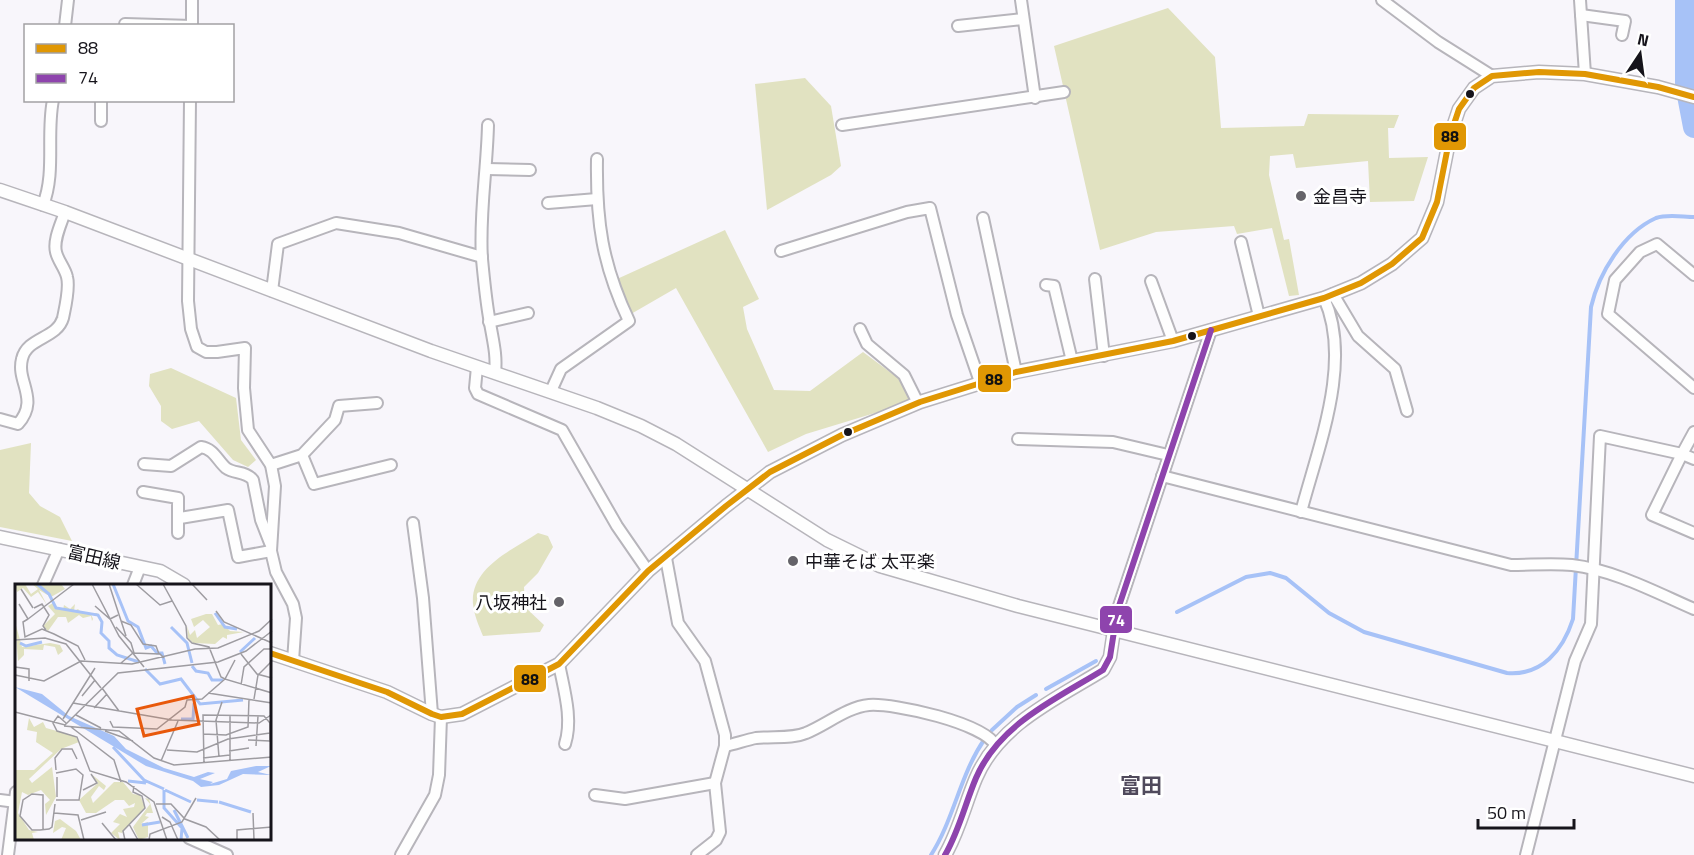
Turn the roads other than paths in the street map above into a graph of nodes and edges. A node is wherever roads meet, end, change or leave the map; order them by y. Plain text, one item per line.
1 (68, 0) edge
2 (192, 0) edge
3 (1021, 0) edge
4 (1382, 0) edge
5 (1580, 0) edge
6 (1581, 15) junction
7 (1023, 19) junction
8 (65, 24) edge
9 (192, 24) edge
10 (958, 26) dead end
11 (1622, 34) dead end
12 (1584, 74) junction
13 (1492, 76) junction
14 (1064, 92) dead end
15 (1694, 97) edge
16 (1035, 98) junction
17 (53, 102) edge
18 (101, 102) edge
19 (190, 102) edge
20 (101, 121) dead end
21 (488, 125) dead end
22 (842, 125) dead end
23 (597, 159) dead end
24 (487, 168) junction
25 (530, 170) dead end
26 (0, 190) edge
27 (597, 199) junction
28 (548, 203) dead end
29 (43, 205) junction
30 (65, 212) junction
31 (983, 218) dead end
32 (1241, 242) dead end
33 (781, 251) dead end
34 (482, 257) junction
35 (188, 258) junction
36 (1694, 275) edge
37 (1095, 279) dead end
38 (1150, 281) dead end
39 (1046, 285) dead end
40 (272, 291) junction
41 (1328, 296) junction
42 (528, 313) dead end
43 (1259, 316) junction
44 (489, 322) junction
45 (860, 329) dead end
46 (1211, 330) junction
47 (1173, 341) junction
48 (1104, 356) junction
49 (1072, 361) junction
50 (477, 367) junction
51 (1016, 372) junction
52 (495, 373) junction
53 (980, 382) junction
54 (1694, 388) edge
55 (551, 391) junction
56 (377, 403) dead end
57 (918, 403) junction
58 (1407, 411) dead end
59 (0, 419) edge
60 (1694, 432) edge
61 (1018, 439) dead end
62 (1682, 454) junction
63 (302, 455) junction
64 (1168, 455) junction
65 (1694, 459) edge
66 (144, 464) dead end
67 (271, 465) junction
68 (391, 465) dead end
69 (1162, 476) junction
70 (747, 490) junction
71 (142, 492) dead end
72 (1301, 512) junction
73 (180, 518) junction
74 (413, 523) dead end
75 (178, 533) dead end
76 (1694, 533) edge
77 (0, 537) edge
78 (271, 547) junction
79 (59, 549) junction
80 (666, 558) junction
81 (141, 567) junction
82 (1591, 570) junction
83 (648, 571) junction
84 (43, 584) edge
85 (133, 584) edge
86 (182, 584) edge
87 (1694, 609) edge
88 (1114, 630) junction
89 (272, 654) edge
90 (293, 661) junction
91 (559, 664) junction
92 (436, 716) junction
93 (1554, 741) junction
94 (565, 744) dead end
95 (725, 746) junction
96 (996, 746) junction
97 (1694, 776) edge
98 (715, 783) junction
99 (595, 795) dead end
100 (15, 798) edge
101 (0, 800) edge
102 (15, 805) edge
103 (193, 840) edge
104 (8, 855) edge
105 (227, 855) edge
106 (401, 855) edge
107 (697, 855) edge
108 (945, 855) edge
109 (1526, 855) edge

1 - 8 street
2 - 9 street
3 - 7 street
4 - 13 street
5 - 6 street
6 - 11 street
6 - 12 street
7 - 10 street
7 - 16 street
12 - 13 street
12 - 15 street
13 - 41 street
14 - 16 street
16 - 22 street
17 - 29 street
18 - 20 street
19 - 35 street
21 - 24 street
23 - 27 street
24 - 25 street
24 - 34 street
26 - 29 street
27 - 28 street
27 - 55 street
29 - 30 street
30 - 35 street
30 - 59 street
31 - 51 street
32 - 43 street
33 - 53 street
34 - 40 street
34 - 44 street
35 - 40 street
35 - 67 street
36 - 54 street
37 - 48 street
38 - 47 street
39 - 49 street
40 - 50 street
41 - 43 street
41 - 58 street
41 - 72 street
42 - 44 street
43 - 46 street
44 - 52 street
45 - 57 street
46 - 47 street
46 - 64 street
47 - 48 street
48 - 49 street
49 - 51 street
50 - 52 street
50 - 83 street
51 - 53 street
52 - 55 street
53 - 57 street
55 - 70 street
56 - 63 street
57 - 70 street
60 - 62 street
61 - 64 street
62 - 65 street
62 - 76 street
62 - 82 street
63 - 67 street
63 - 68 street
64 - 69 street
66 - 78 street
67 - 78 street
69 - 72 street
69 - 88 street
70 - 80 street
70 - 88 street
71 - 73 street
72 - 82 street
73 - 75 street
73 - 78 street
74 - 92 street
77 - 79 street, 富田線
78 - 90 street
79 - 81 street, 富田線
79 - 84 street
80 - 83 street
80 - 95 street
81 - 85 street
81 - 86 street, 富田線
82 - 87 street
82 - 93 street
83 - 91 street
88 - 93 street
88 - 96 street
89 - 90 street
90 - 92 street
91 - 92 street
91 - 94 street
92 - 106 street
93 - 97 street
93 - 109 street
95 - 96 street
95 - 98 street
96 - 108 street
98 - 99 street
98 - 107 street
100 - 101 street
102 - 104 street
103 - 105 street

